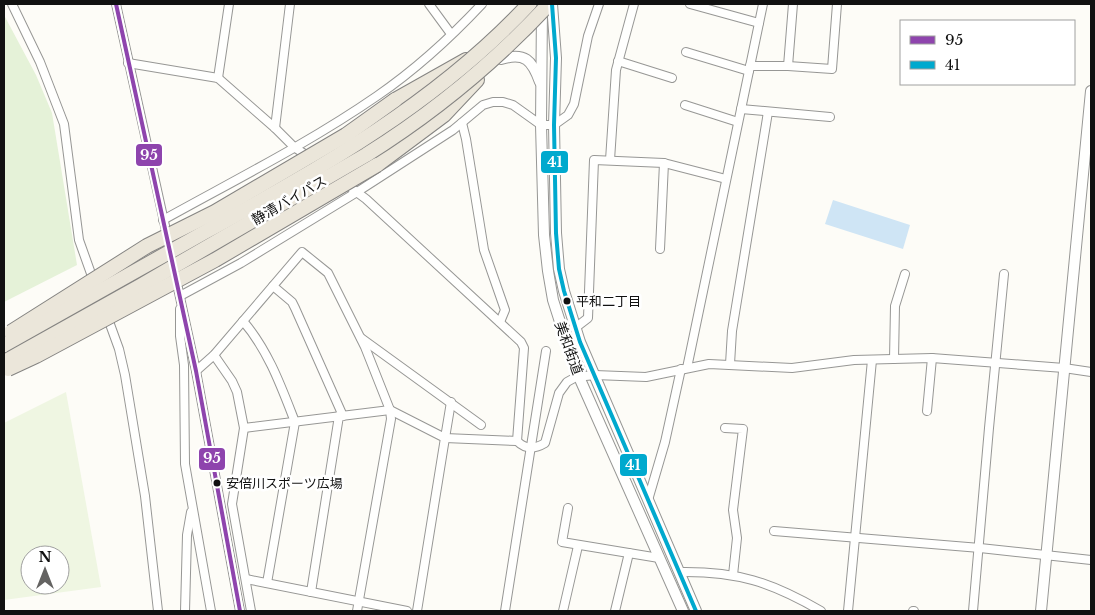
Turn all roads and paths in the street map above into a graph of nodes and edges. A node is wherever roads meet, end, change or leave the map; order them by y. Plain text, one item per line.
1 (12, 4) edge
2 (116, 4) edge
3 (229, 4) edge
4 (290, 4) edge
5 (429, 4) edge
6 (482, 4) edge
7 (529, 4) edge
8 (536, 4) edge
9 (599, 4) edge
10 (634, 4) edge
11 (694, 4) edge
12 (763, 4) edge
13 (793, 4) edge
14 (837, 4) edge
15 (551, 5) edge
16 (543, 20) junction
17 (759, 23) junction
18 (451, 34) junction
19 (686, 52) dead end
20 (501, 59) junction
21 (618, 61) junction
22 (128, 63) junction
23 (788, 66) junction
24 (749, 68) junction
25 (218, 78) junction
26 (672, 78) dead end
27 (542, 87) junction
28 (1091, 91) edge
29 (685, 105) dead end
30 (741, 109) junction
31 (768, 112) junction
32 (830, 117) dead end
33 (738, 122) junction
34 (462, 123) junction
35 (541, 125) junction
36 (554, 125) junction
37 (276, 128) junction
38 (294, 146) junction
39 (610, 160) junction
40 (664, 163) junction
41 (726, 179) junction
42 (357, 192) junction
43 (163, 220) junction
44 (660, 249) dead end
45 (904, 274) dead end
46 (1004, 274) dead end
47 (273, 286) junction
48 (181, 298) junction
49 (242, 322) junction
50 (500, 322) junction
51 (575, 328) junction
52 (4, 336) edge
53 (360, 337) junction
54 (4, 345) edge
55 (546, 351) dead end
56 (214, 356) junction
57 (932, 358) junction
58 (894, 359) junction
59 (872, 360) junction
60 (4, 362) edge
61 (996, 362) junction
62 (730, 364) junction
63 (684, 368) junction
64 (1064, 368) junction
65 (4, 371) edge
66 (196, 371) junction
67 (1091, 372) edge
68 (595, 375) junction
69 (579, 377) junction
70 (450, 402) junction
71 (390, 410) junction
72 (927, 411) dead end
73 (341, 416) junction
74 (295, 422) junction
75 (481, 425) dead end
76 (244, 428) junction
77 (725, 428) dead end
78 (445, 438) junction
79 (517, 440) junction
80 (530, 448) junction
81 (648, 502) junction
82 (192, 505) junction
83 (568, 508) dead end
84 (774, 531) dead end
85 (854, 537) junction
86 (578, 546) junction
87 (980, 548) junction
88 (628, 553) junction
89 (1046, 554) junction
90 (659, 558) junction
91 (1091, 560) edge
92 (679, 572) junction
93 (733, 575) junction
94 (246, 579) junction
95 (267, 583) junction
96 (311, 592) junction
97 (359, 602) junction
98 (158, 611) edge
99 (185, 611) edge
100 (211, 611) edge
101 (240, 611) edge
102 (251, 611) edge
103 (357, 611) edge
104 (407, 611) edge
105 (417, 611) edge
106 (505, 611) edge
107 (562, 611) edge
108 (615, 611) edge
109 (683, 611) edge
110 (696, 611) edge
111 (821, 611) edge
112 (848, 611) edge
113 (974, 611) edge
114 (1041, 611) edge

1 - 98 street
2 - 22 street
3 - 25 street
4 - 37 street
5 - 18 street
6 - 18 street
7 - 54 highway, 静清バイパス, bridge
8 - 52 highway, bridge
9 - 36 street
10 - 21 street
11 - 17 street
12 - 17 street
13 - 23 street
14 - 23 street
15 - 16 highway
15 - 36 street, 美和街道
15 - 60 highway, 静清バイパス, bridge
16 - 20 highway
16 - 27 street, 美和街道
17 - 24 street
18 - 38 street
19 - 24 street
20 - 27 street
20 - 65 highway, bridge
21 - 26 street
21 - 39 street
22 - 25 street
22 - 43 street
23 - 24 street
24 - 30 street
25 - 37 street
27 - 35 street, 美和街道
28 - 64 street
29 - 33 street
30 - 31 street
30 - 33 street
31 - 32 street
31 - 62 street
33 - 41 street
34 - 35 street
34 - 42 street
34 - 50 street
35 - 36 street
35 - 69 street, 美和街道
36 - 51 street, 美和街道
37 - 38 street
38 - 42 street
38 - 43 street
39 - 40 street
39 - 51 street
40 - 41 street
40 - 44 street
41 - 63 street
42 - 48 street
42 - 50 street
43 - 48 street
45 - 58 street
46 - 61 street
47 - 49 street
47 - 53 street
47 - 73 street
48 - 66 street
48 - 82 street
49 - 56 street
49 - 74 street
50 - 79 street
51 - 68 street, 美和街道
53 - 70 street
53 - 71 street
55 - 80 street
56 - 66 street
56 - 76 street
57 - 58 street
57 - 61 street
57 - 72 street
58 - 59 street
59 - 62 street
59 - 85 street
61 - 64 street
61 - 87 street
62 - 63 street
63 - 68 street
63 - 81 street
64 - 67 street
64 - 89 street
66 - 101 street
68 - 69 street
68 - 81 street, 美和街道
69 - 80 street
69 - 90 street, 美和街道
70 - 75 street
70 - 78 street
71 - 73 street
71 - 78 street
71 - 97 street
73 - 74 street
73 - 96 street
74 - 76 street
74 - 95 street
76 - 94 street
77 - 93 street
78 - 79 street
78 - 105 street
79 - 80 street
80 - 106 street
81 - 92 street, 美和街道
82 - 99 street
82 - 100 street
83 - 86 street
84 - 85 street
85 - 87 street
85 - 112 street
86 - 88 street
86 - 107 street
87 - 89 street
87 - 113 street
88 - 90 street
88 - 108 street
89 - 91 street
89 - 114 street
90 - 109 street, 美和街道
92 - 93 street
92 - 110 street, 美和街道
93 - 111 street
94 - 95 street
94 - 102 street
95 - 96 street
96 - 97 street
97 - 103 street
97 - 104 street

